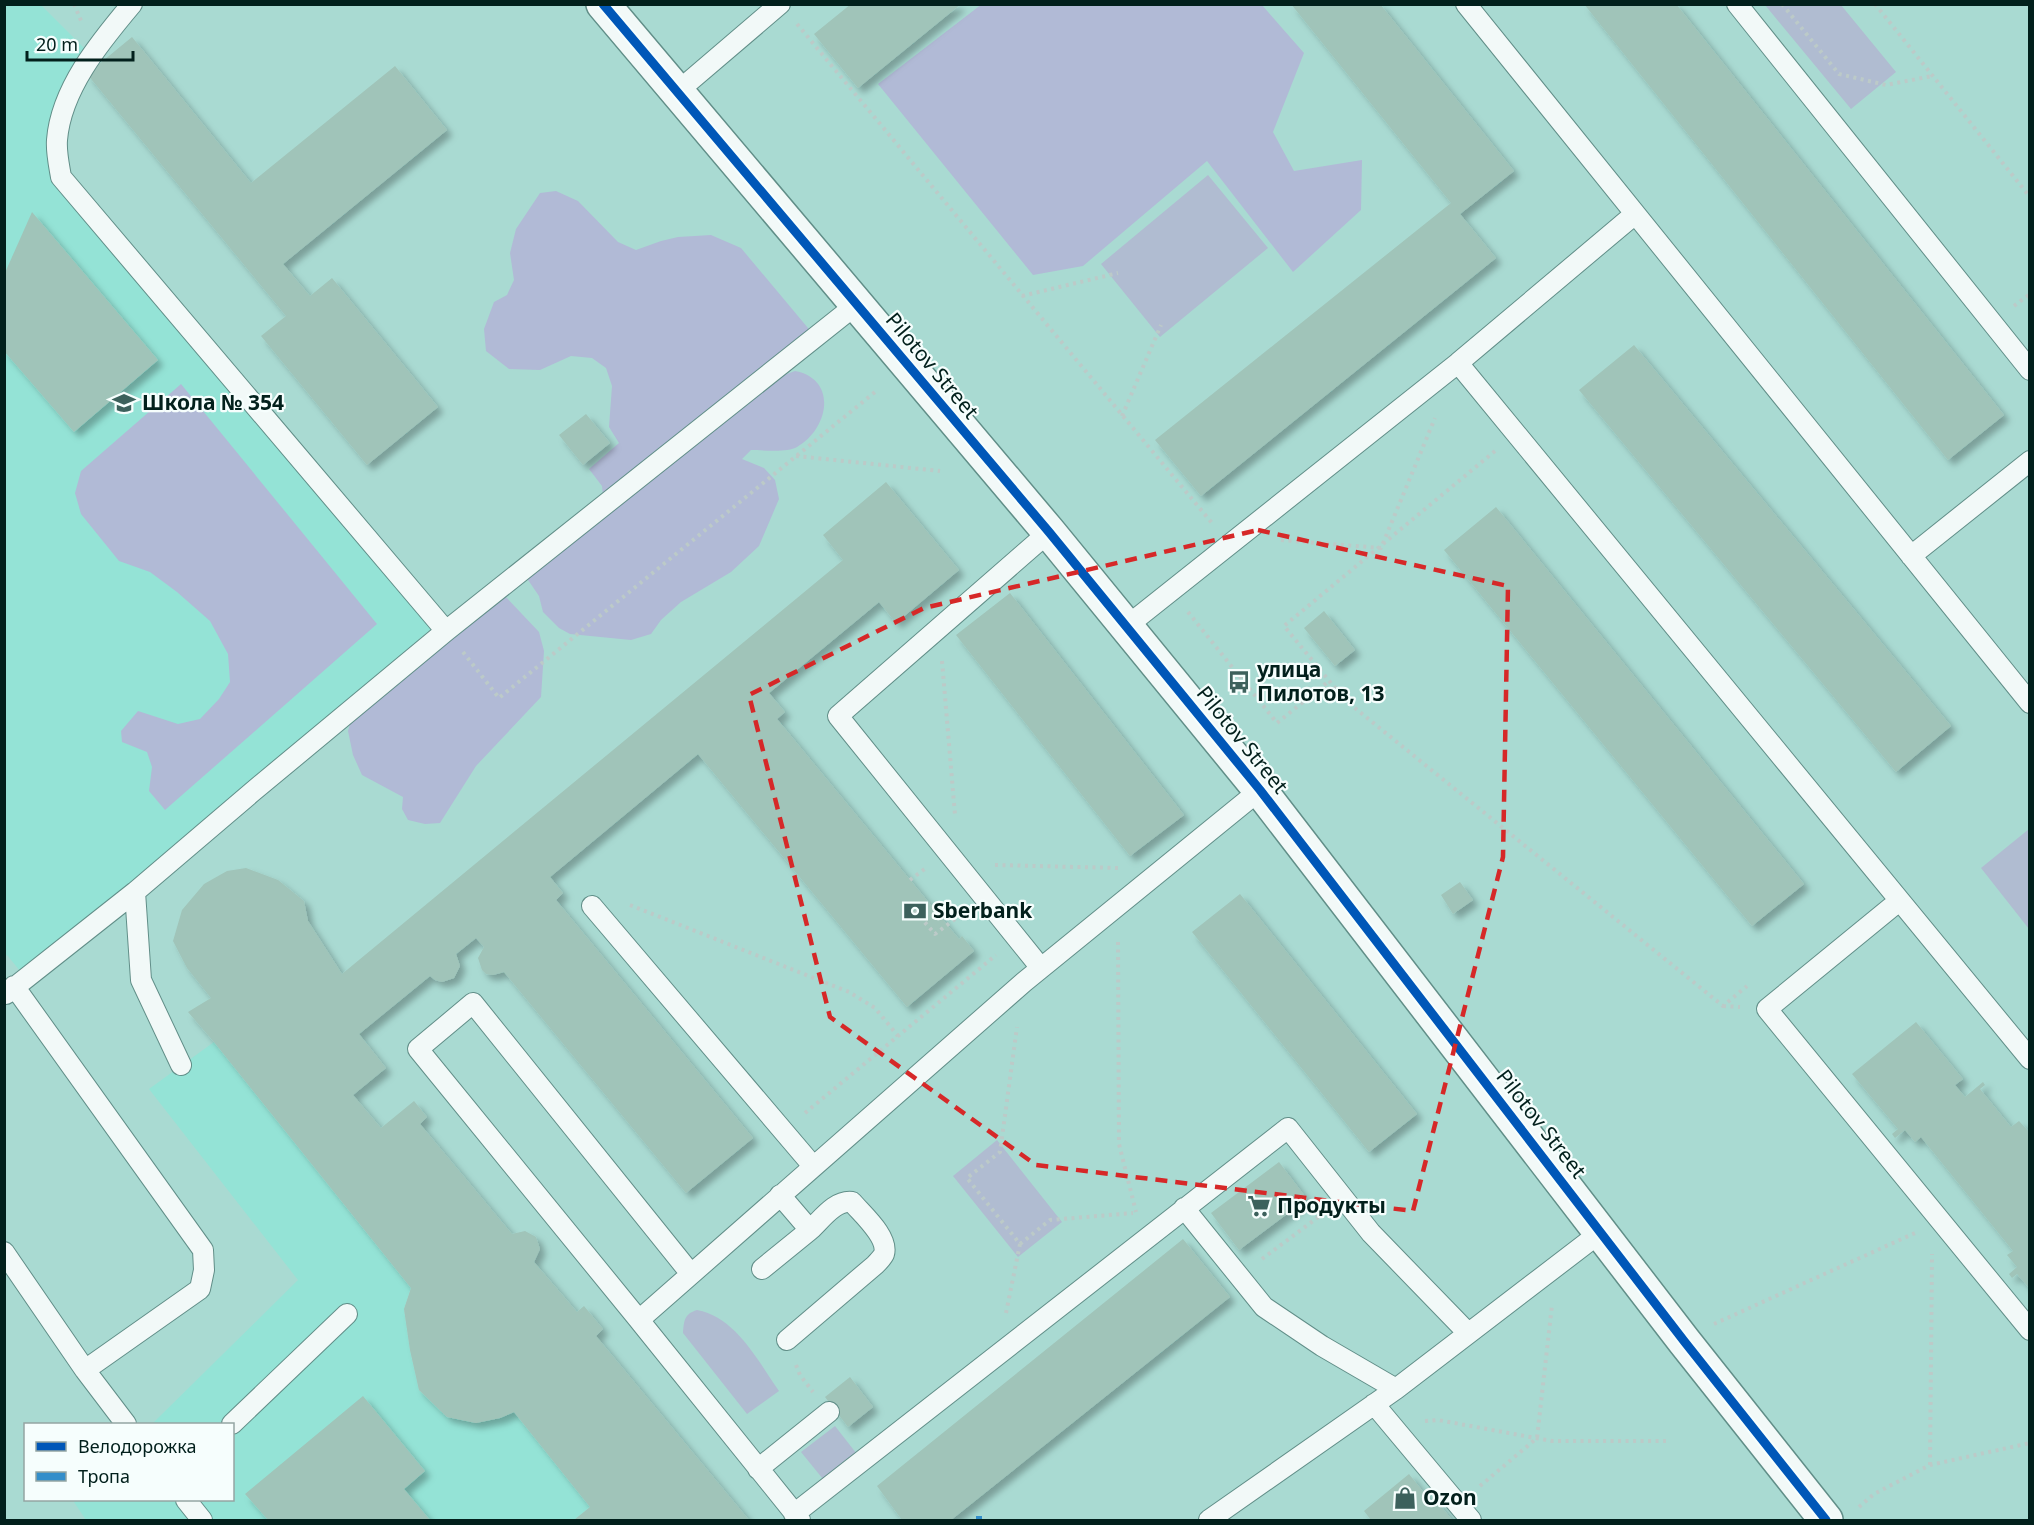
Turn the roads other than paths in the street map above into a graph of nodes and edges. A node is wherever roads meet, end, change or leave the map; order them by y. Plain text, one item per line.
1 (132, 4) edge
2 (780, 4) edge
3 (1466, 4) edge
4 (1737, 4) edge
5 (615, 9) edge
6 (677, 92) junction
7 (1635, 214) junction
8 (857, 304) junction
9 (1458, 363) junction
10 (2030, 370) edge
11 (2030, 461) edge
12 (1049, 532) junction
13 (1911, 556) junction
14 (1127, 626) junction
15 (446, 631) junction
16 (2030, 703) edge
17 (1260, 790) junction
18 (135, 892) junction
19 (1899, 901) junction
20 (592, 906) road end
21 (1041, 968) junction
22 (9, 991) edge
23 (2030, 1059) edge
24 (181, 1065) dead end
25 (813, 1166) junction
26 (780, 1195) junction
27 (1184, 1208) junction
28 (810, 1230) junction
29 (1601, 1232) junction
30 (4, 1252) edge
31 (762, 1269) dead end
32 (691, 1274) junction
33 (347, 1314) dead end
34 (639, 1320) junction
35 (2030, 1330) edge
36 (1468, 1333) junction
37 (787, 1340) dead end
38 (85, 1370) junction
39 (1396, 1389) junction
40 (1374, 1404) junction
41 (829, 1412) dead end
42 (125, 1423) edge
43 (234, 1423) edge
44 (758, 1469) junction
45 (187, 1501) edge
46 (797, 1517) edge
47 (1839, 1517) edge
48 (202, 1521) edge
49 (1209, 1521) edge
50 (1471, 1521) edge

1 - 15 lane
2 - 6 lane
3 - 7 lane
4 - 10 lane
5 - 6 street, Pilotov Street
6 - 8 street, Pilotov Street
7 - 9 lane
7 - 13 lane
8 - 12 street, Pilotov Street
8 - 15 lane
9 - 14 lane
9 - 19 lane
11 - 13 lane
12 - 14 street, Pilotov Street
12 - 21 lane
13 - 16 lane
14 - 17 street, Pilotov Street
15 - 18 lane
17 - 21 lane
17 - 29 street, Pilotov Street
18 - 22 lane
18 - 24 lane
19 - 23 lane
19 - 35 lane
20 - 25 lane
21 - 25 lane
22 - 38 lane
25 - 26 lane
26 - 28 lane
26 - 32 lane
27 - 36 lane
27 - 39 lane
27 - 46 lane
28 - 31 lane
28 - 37 lane
29 - 36 lane
29 - 47 street, Pilotov Street
30 - 38 lane
32 - 34 lane
32 - 34 lane
33 - 43 lane
34 - 44 lane
36 - 39 lane
38 - 42 lane
39 - 40 lane
40 - 49 lane
40 - 50 lane
41 - 44 lane
44 - 46 lane
45 - 48 lane

